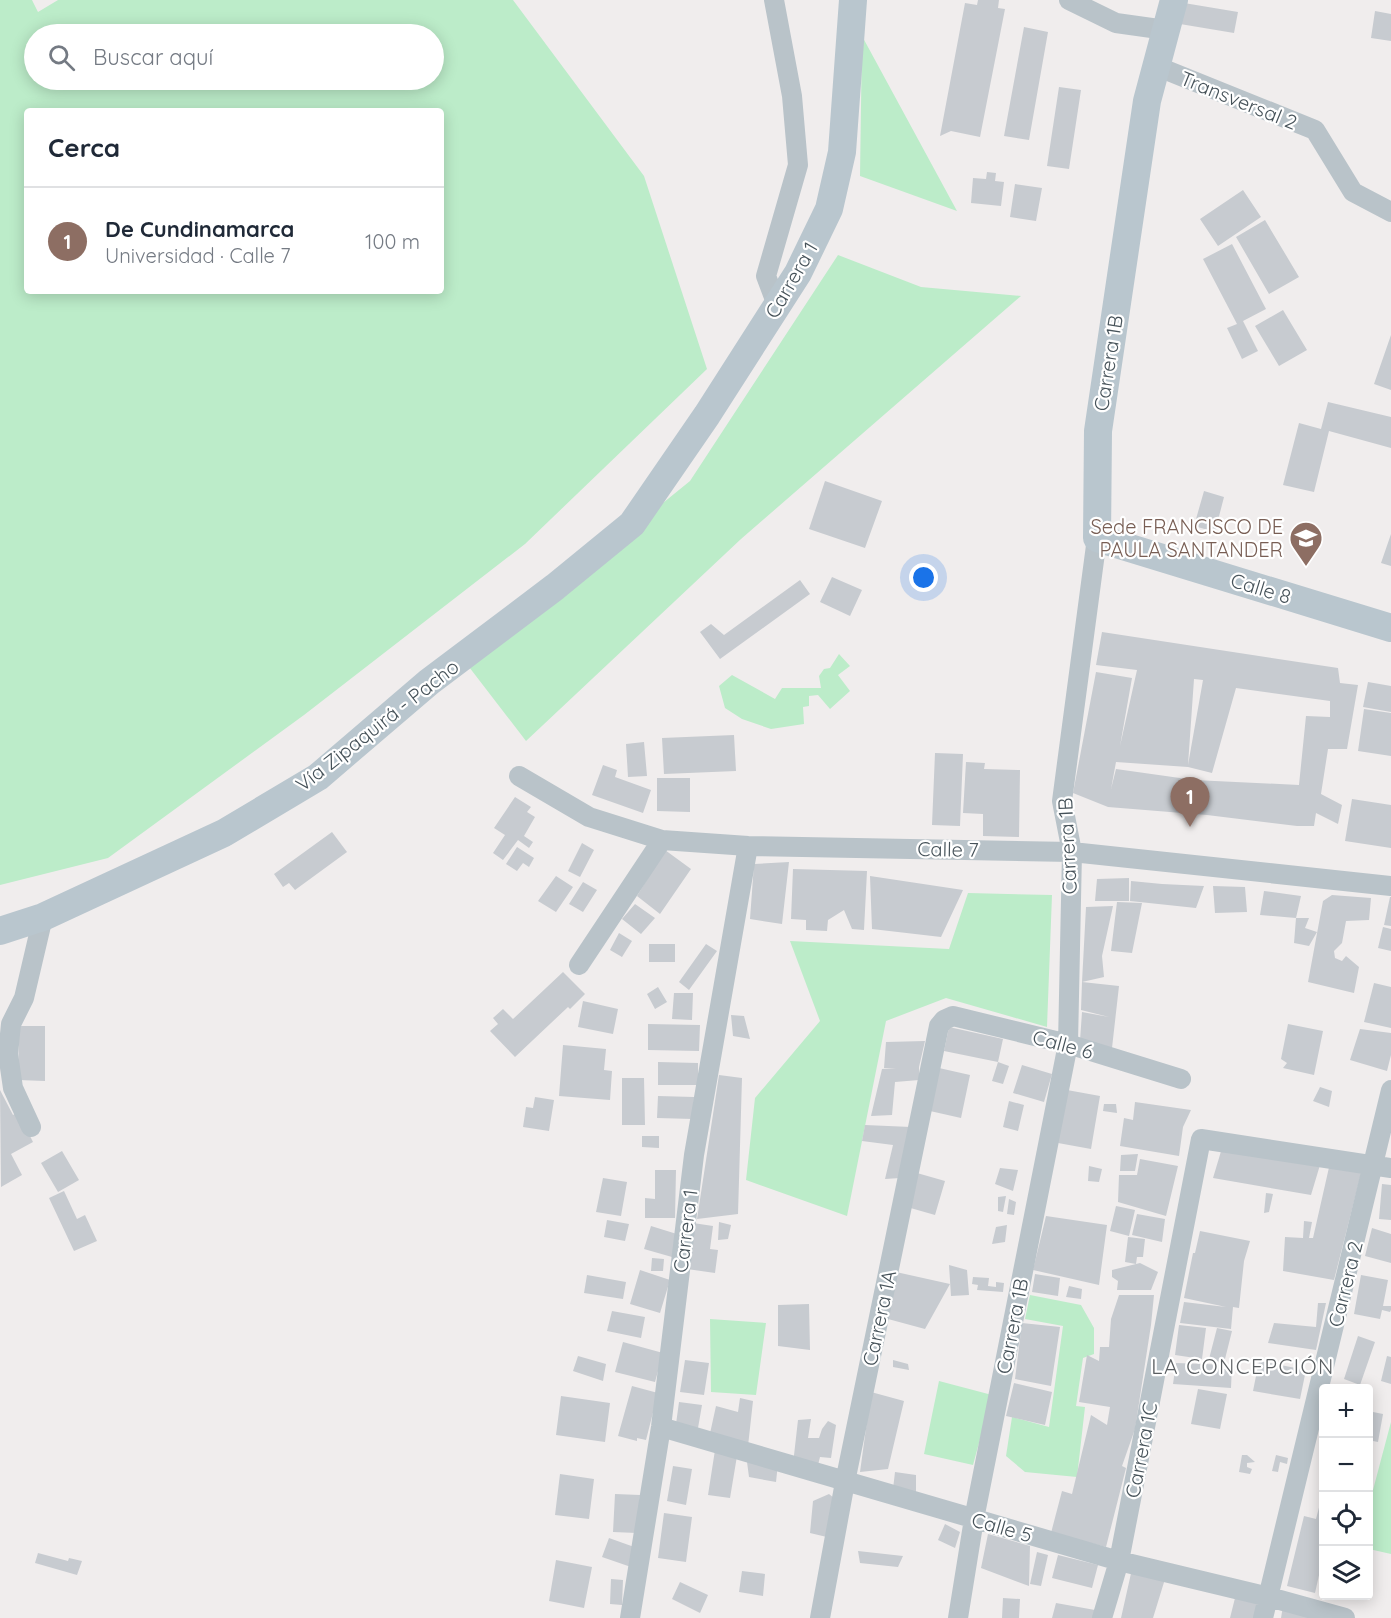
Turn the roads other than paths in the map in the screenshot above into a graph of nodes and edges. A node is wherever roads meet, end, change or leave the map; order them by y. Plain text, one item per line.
1 (774, 0) edge
2 (853, 0) edge
3 (1070, 0) edge
4 (1174, 0) edge
5 (1166, 30) junction
6 (1156, 66) junction
7 (1391, 212) edge
8 (777, 305) junction
9 (632, 524) joint
10 (1097, 538) junction
11 (1391, 628) edge
12 (519, 776) dead end
13 (662, 840) junction
14 (748, 846) junction
15 (1072, 852) junction
16 (1391, 886) edge
17 (43, 917) junction
18 (0, 931) edge
19 (579, 965) dead end
20 (944, 1020) joint
21 (1068, 1044) junction
22 (1181, 1079) dead end
23 (1391, 1090) edge
24 (31, 1126) dead end
25 (1383, 1167) edge
26 (661, 1428) junction
27 (845, 1482) junction
28 (974, 1518) junction
29 (1119, 1562) junction
30 (1269, 1597) junction
31 (630, 1618) edge
32 (820, 1618) edge
33 (958, 1618) edge
34 (1102, 1618) edge
35 (1263, 1618) edge
36 (1345, 1618) edge

1 - 8 street
2 - 8 main road, Carrera 1
3 - 5 street
4 - 5 main road, Carrera 1B
5 - 6 main road, Carrera 1B
6 - 7 street, Transversal 2
6 - 10 main road, Carrera 1B
8 - 9 main road, Carrera 1
9 - 17 main road, Vía Zipaquirá - Pacho
10 - 11 main road, Calle 8
10 - 15 street, Carrera 1B
12 - 13 street, Calle 7
13 - 14 street, Calle 7
13 - 19 street
14 - 15 street, Calle 7
14 - 26 street, Carrera 1
15 - 16 street, Calle 7
15 - 21 street, Carrera 1B
17 - 18 main road, Vía Zipaquirá - Pacho
17 - 24 street
20 - 21 street, Calle 6
20 - 27 street, Carrera 1A
21 - 22 street, Calle 6
21 - 28 street, Carrera 1B
23 - 25 street, Carrera 2
25 - 29 street, Carrera 1C
25 - 30 street, Carrera 2
26 - 27 street, Calle 5
26 - 31 street, Carrera 1
27 - 28 street, Calle 5
27 - 32 street, Carrera 1A
28 - 29 street, Calle 5
28 - 33 street, Carrera 1B
29 - 30 street, Calle 5
29 - 34 street, Carrera 1C
30 - 35 street, Carrera 2
30 - 36 street, Calle 5

